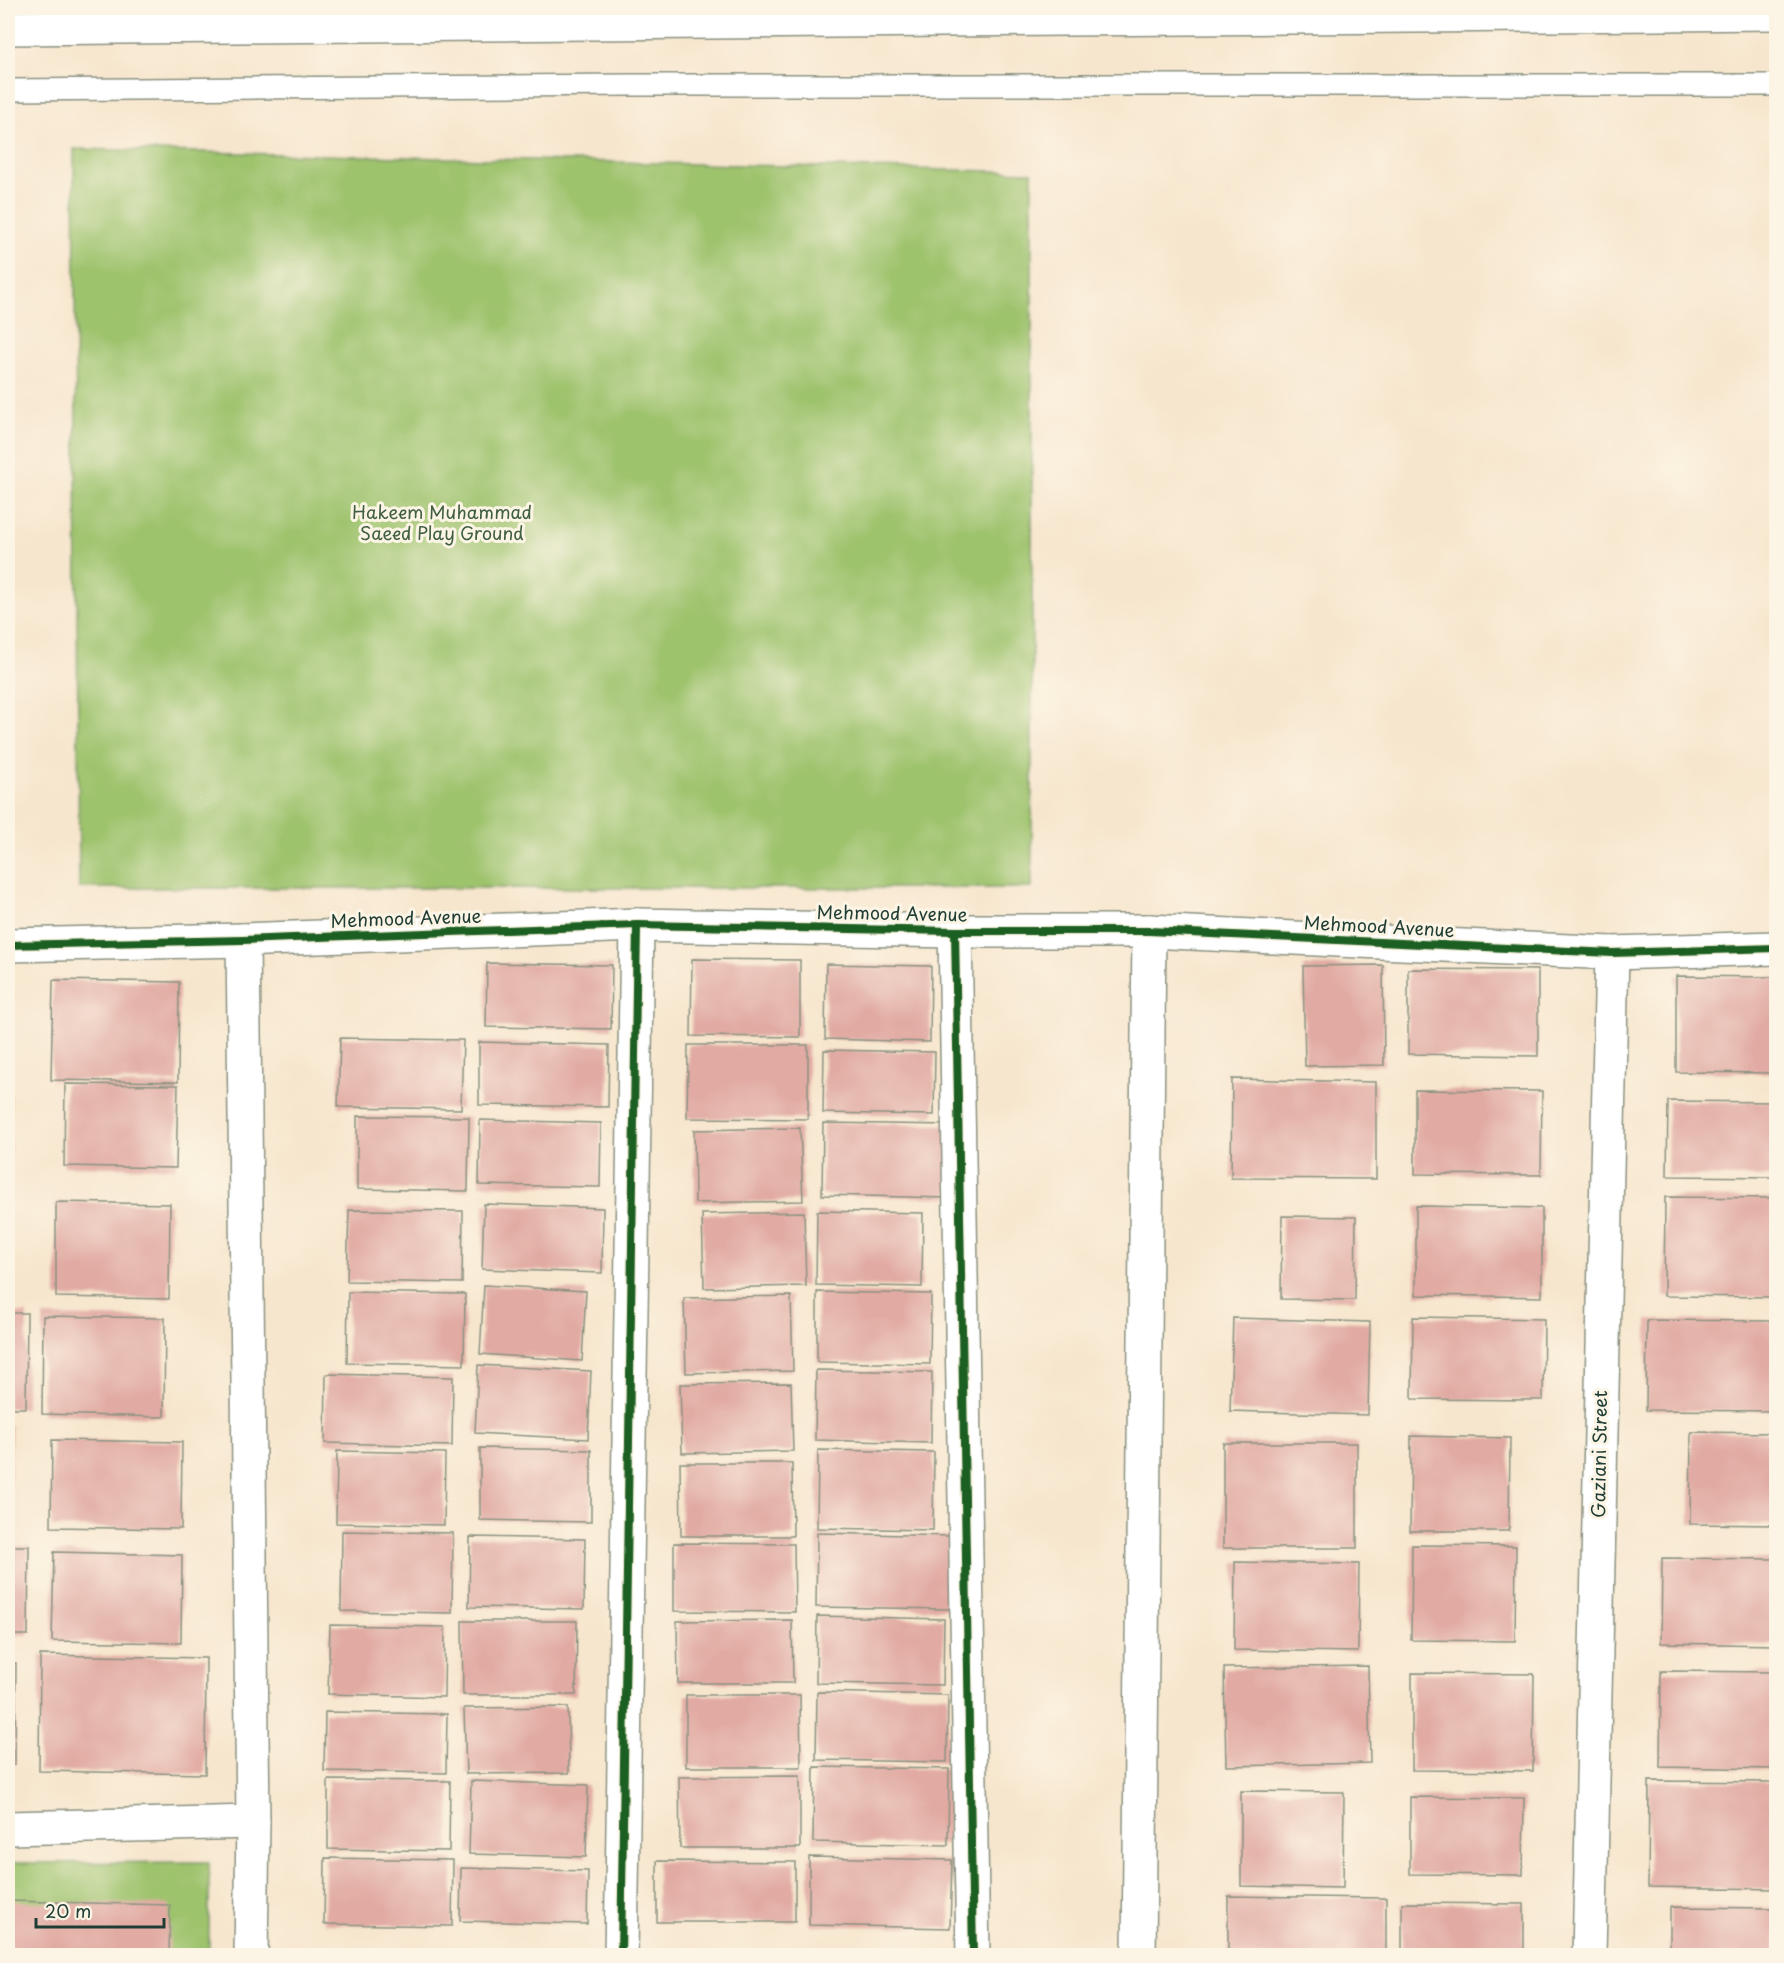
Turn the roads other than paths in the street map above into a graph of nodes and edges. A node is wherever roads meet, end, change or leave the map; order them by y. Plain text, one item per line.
1 (1776, 13) edge
2 (8, 28) edge
3 (1776, 85) edge
4 (8, 90) edge
5 (637, 924) junction
6 (955, 931) junction
7 (1149, 931) junction
8 (243, 940) junction
9 (8, 945) edge
10 (1776, 948) edge
11 (1612, 953) junction
12 (253, 1822) junction
13 (8, 1828) edge
14 (251, 1956) edge
15 (621, 1956) edge
16 (973, 1956) edge
17 (1139, 1956) edge
18 (1589, 1956) edge

1 - 2 street
3 - 4 lane
5 - 6 street, Mehmood Avenue
5 - 8 street, Mehmood Avenue
5 - 15 street
6 - 7 street, Mehmood Avenue
6 - 16 street
7 - 11 street, Mehmood Avenue
7 - 17 street
8 - 9 street, Mehmood Avenue
8 - 12 street
10 - 11 street, Mehmood Avenue
11 - 18 street, Gaziani Street
12 - 13 street
12 - 14 street

